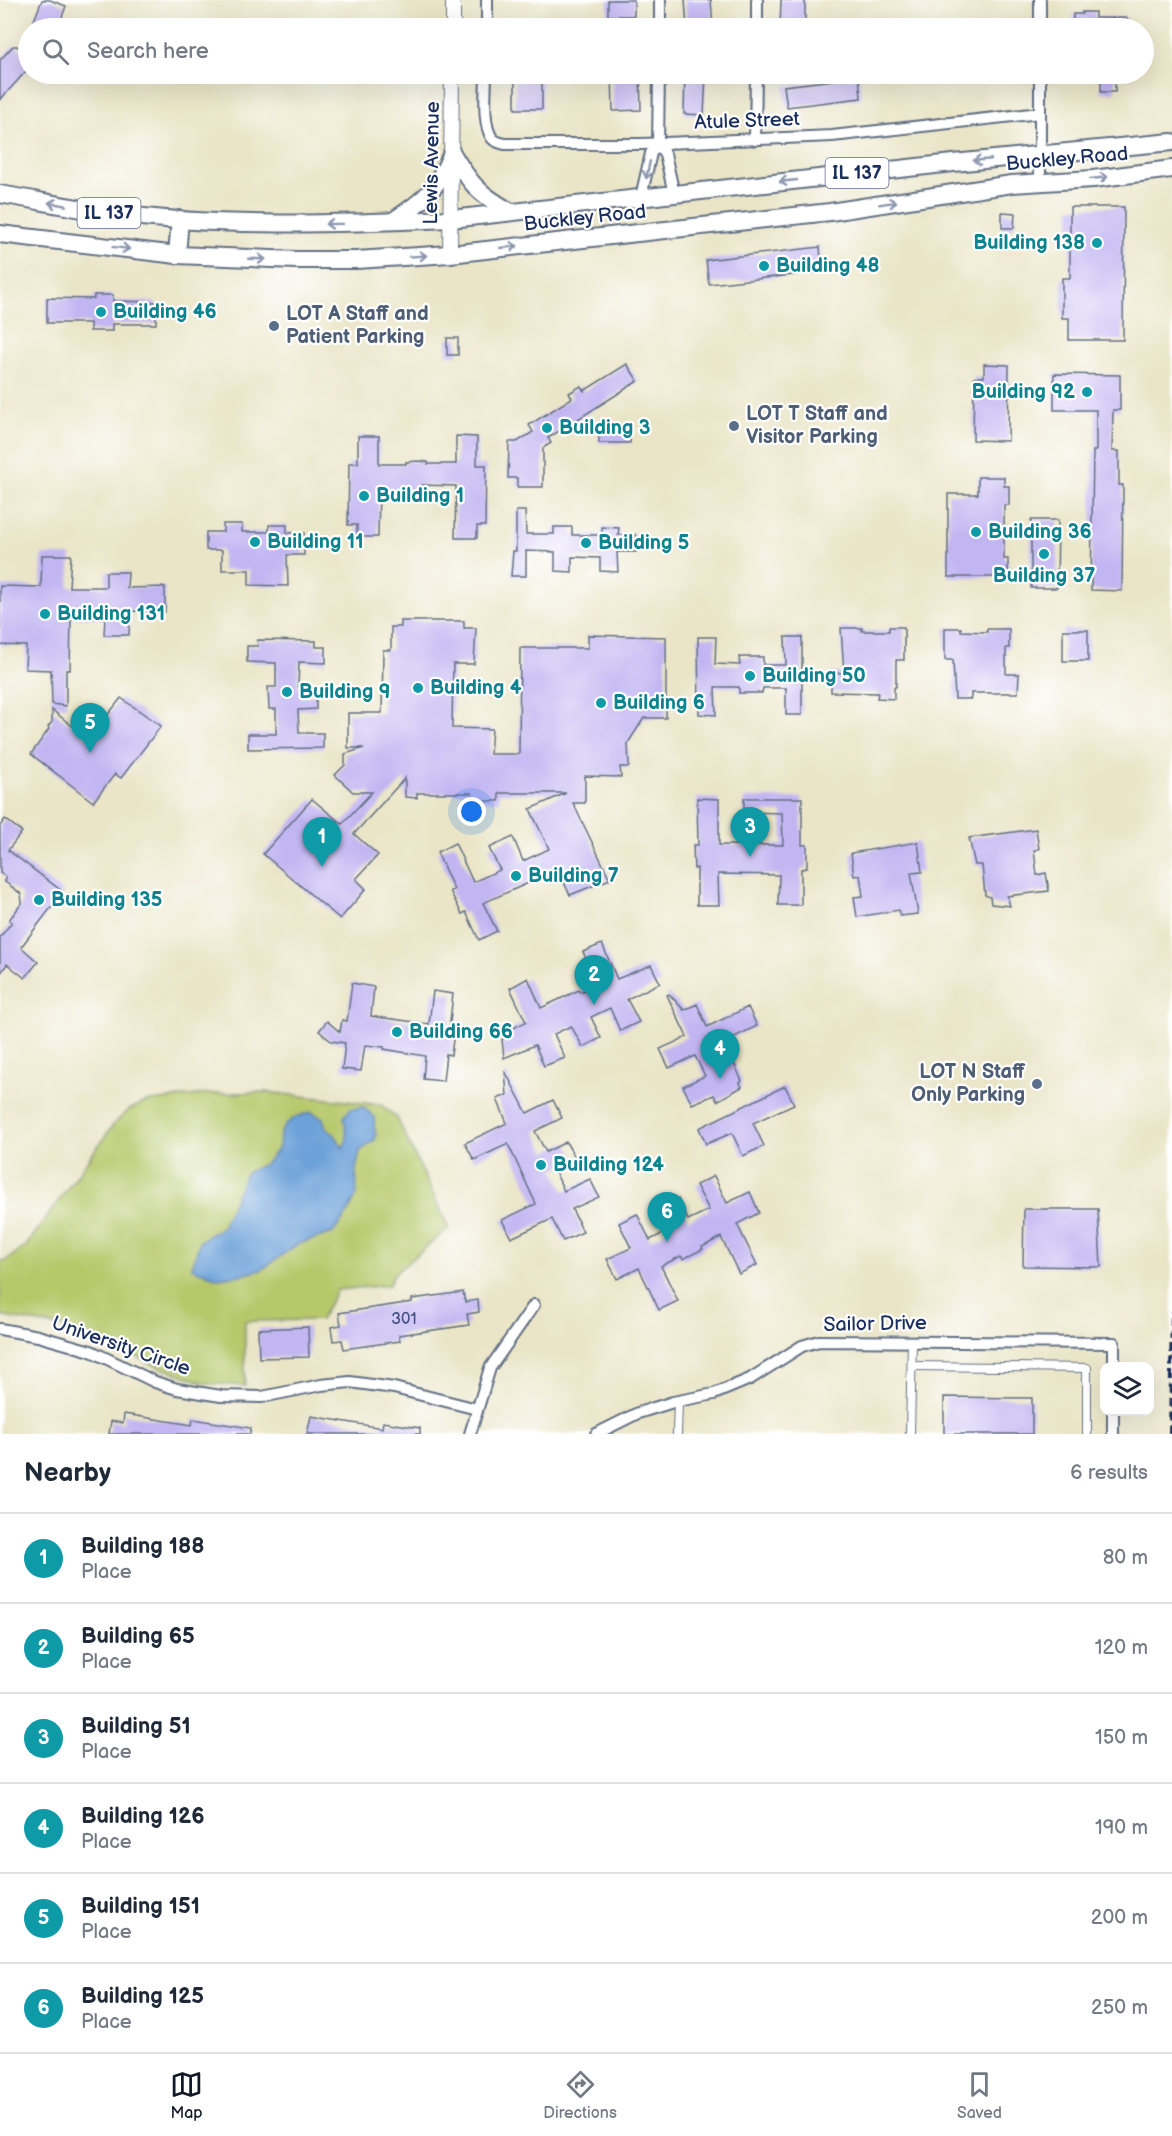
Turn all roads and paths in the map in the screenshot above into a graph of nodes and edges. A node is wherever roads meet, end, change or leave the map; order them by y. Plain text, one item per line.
1 (453, 0) edge
2 (487, 0) edge
3 (660, 0) edge
4 (757, 0) edge
5 (1040, 0) edge
6 (453, 18) edge
7 (487, 18) edge
8 (660, 18) edge
9 (757, 18) edge
10 (1040, 18) edge
11 (452, 84) edge
12 (486, 84) edge
13 (659, 84) edge
14 (756, 84) edge
15 (1040, 84) edge
16 (1040, 113) junction
17 (755, 140) junction
18 (1172, 142) edge
19 (658, 144) junction
20 (452, 153) junction
21 (1040, 156) junction
22 (1172, 169) edge
23 (1040, 182) junction
24 (0, 194) edge
25 (674, 194) junction
26 (641, 197) junction
27 (511, 212) junction
28 (180, 219) junction
29 (451, 219) junction
30 (392, 222) junction
31 (0, 234) edge
32 (450, 254) junction
33 (177, 255) junction
34 (534, 1305) dead end
35 (0, 1329) edge
36 (912, 1341) junction
37 (1114, 1362) edge
38 (912, 1366) junction
39 (678, 1401) junction
40 (477, 1409) junction
41 (1113, 1416) edge
42 (470, 1434) edge
43 (597, 1434) edge
44 (677, 1434) edge
45 (910, 1434) edge
46 (1087, 1434) edge
47 (1113, 1434) edge

1 - 6 main road
2 - 7 street
3 - 8 street
4 - 9 street
5 - 10 street
11 - 20 main road, Lewis Avenue
12 - 19 street, Atule Street
13 - 19 street
14 - 17 street
15 - 16 street
16 - 17 street, Atule Street
16 - 21 street
17 - 19 street, Atule Street
18 - 21 highway, Buckley Road / IL 137
19 - 25 street
19 -> 26 street
20 - 27 highway
20 - 29 main road, Lewis Avenue
20 - 30 highway
21 - 23 street
21 -> 25 highway, Buckley Road / IL 137
23 -> 22 highway, Buckley Road / IL 137
32 -> 23 highway, Buckley Road / IL 137
28 -> 24 highway, Buckley Road / IL 137
25 - 26 highway, Buckley Road / IL 137
26 - 27 highway, Buckley Road / IL 137
27 - 29 highway, Buckley Road / IL 137
30 -> 28 highway, Buckley Road / IL 137
28 - 33 highway
29 - 30 highway, Buckley Road / IL 137
29 - 32 main road, Lewis Avenue
31 -> 33 highway, Buckley Road / IL 137
33 -> 32 highway, Buckley Road / IL 137
34 - 40 street
35 - 40 street, University Circle
36 - 37 street, Sailor Drive
36 - 38 street
36 - 39 street, Sailor Drive
38 - 45 street
38 - 46 street
39 - 43 street, Sailor Drive
39 - 44 street
40 - 42 street
41 - 47 street

